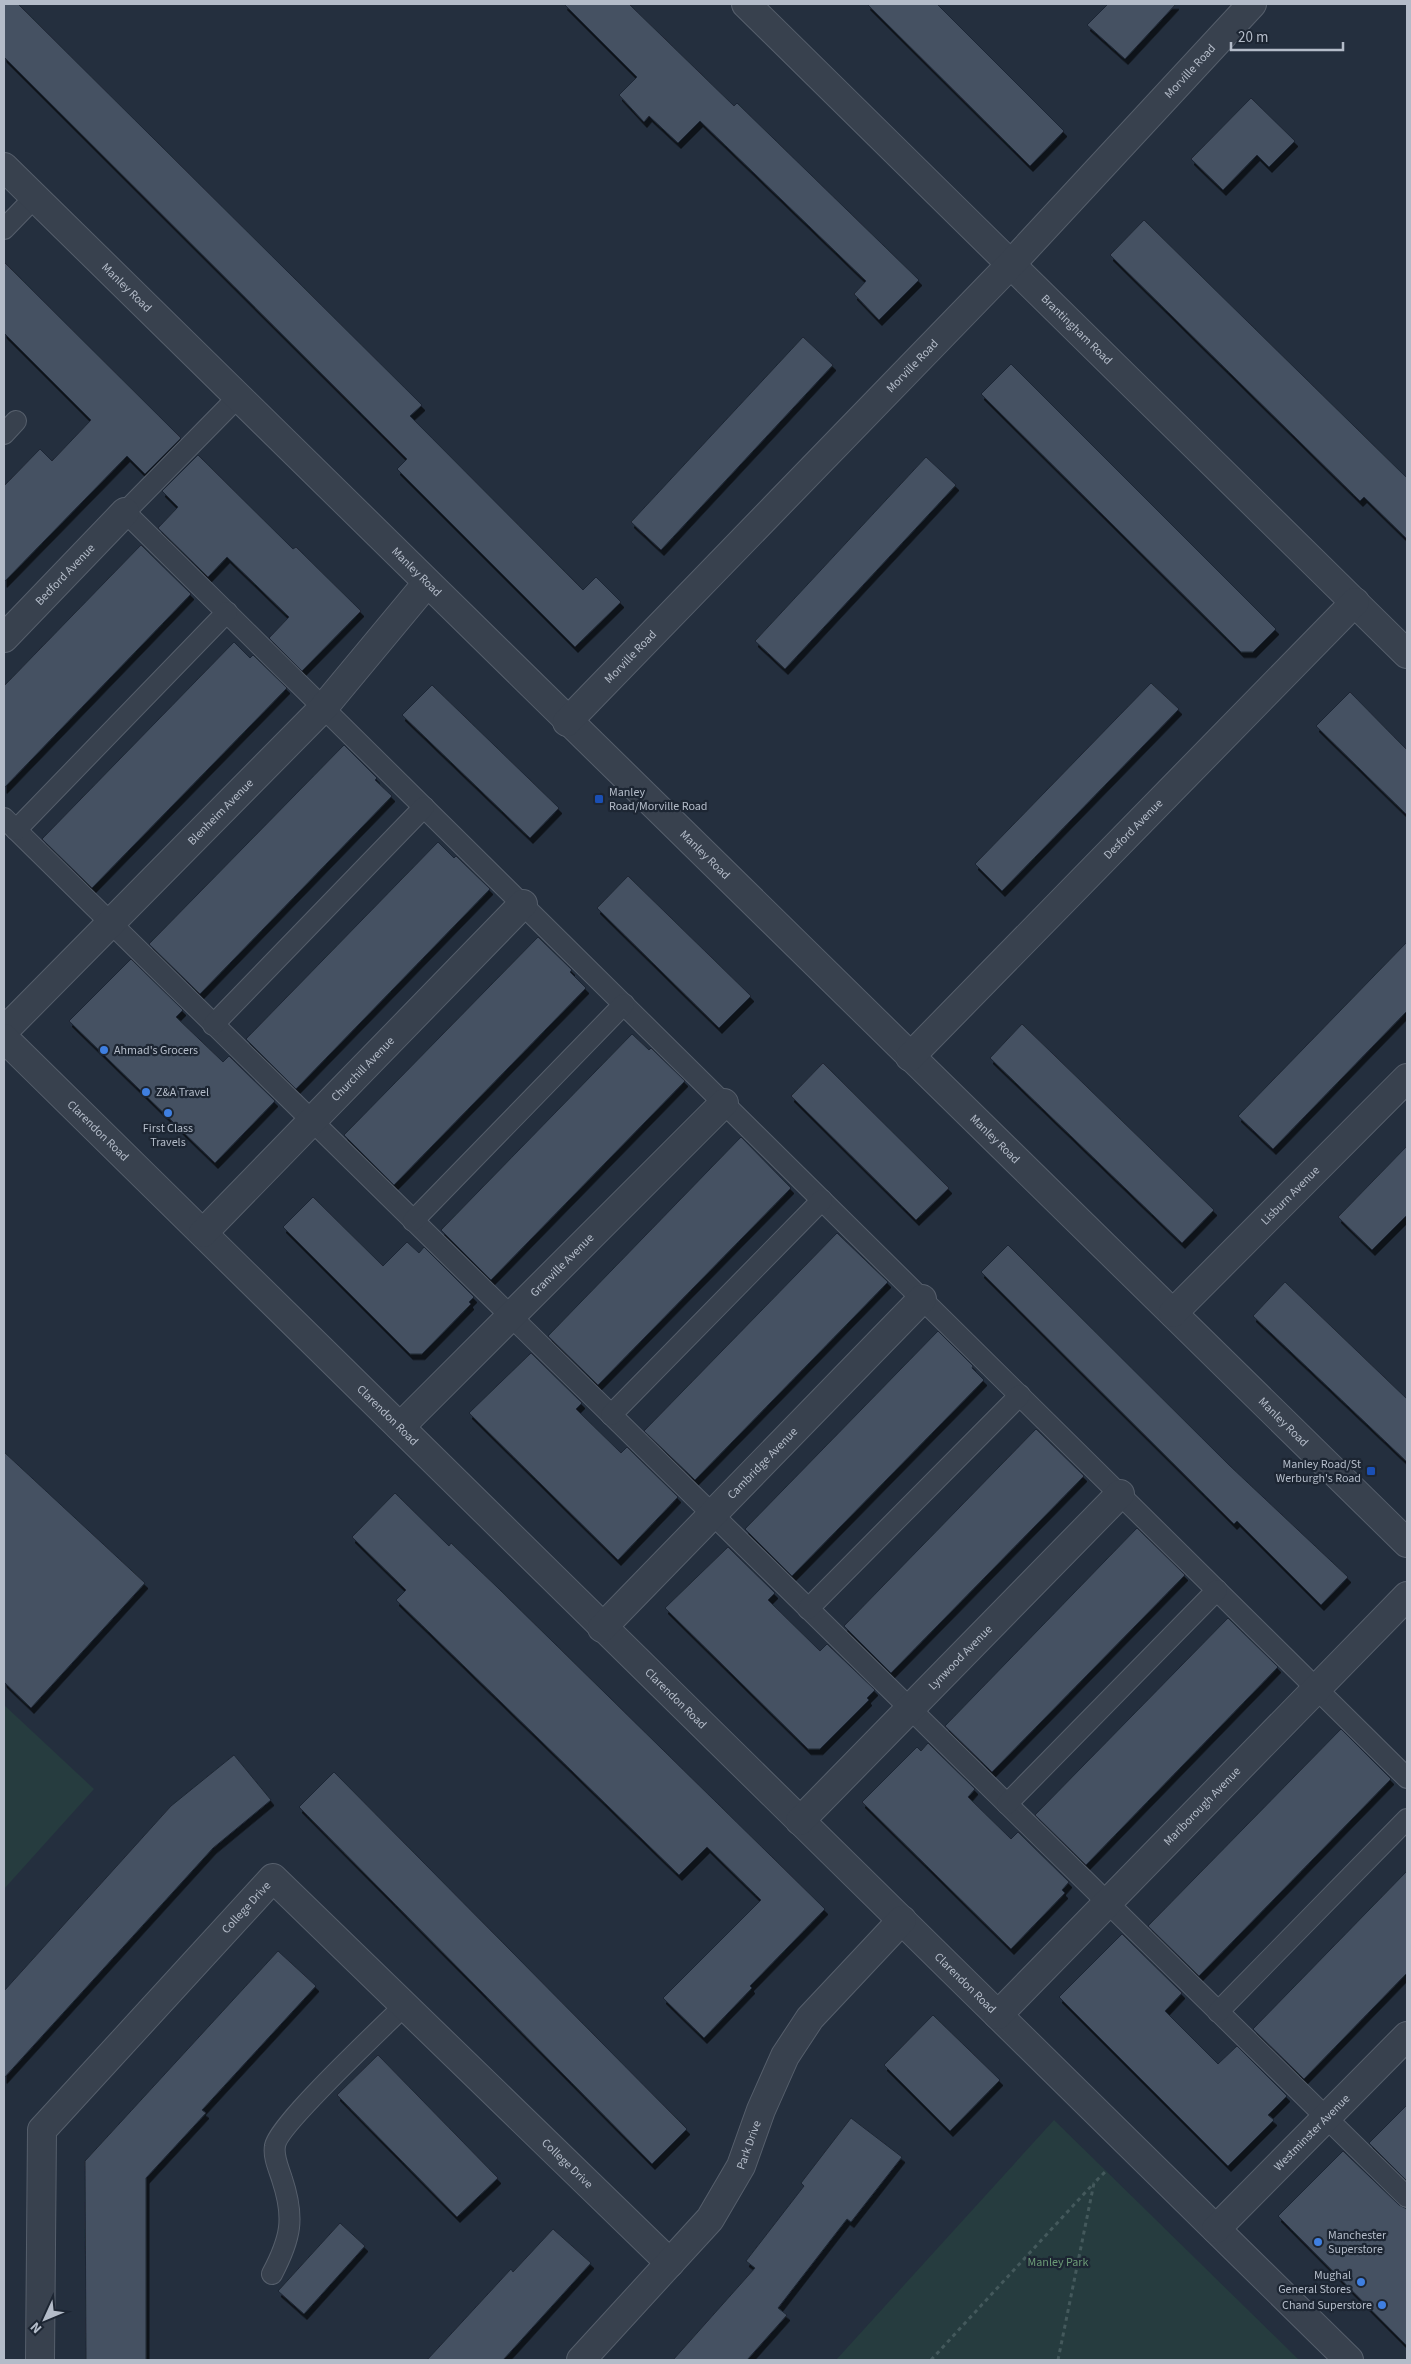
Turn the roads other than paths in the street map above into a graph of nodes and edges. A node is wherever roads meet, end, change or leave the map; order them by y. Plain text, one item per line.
1 (746, 4) edge
2 (1252, 4) edge
3 (4, 166) edge
4 (35, 197) junction
5 (4, 229) edge
6 (1012, 263) junction
7 (238, 397) junction
8 (125, 512) junction
9 (426, 583) junction
10 (1355, 602) junction
11 (228, 612) junction
12 (4, 638) edge
13 (1407, 654) edge
14 (324, 707) junction
15 (567, 722) junction
16 (424, 807) junction
17 (10, 824) edge
18 (522, 904) junction
19 (110, 923) junction
20 (624, 1004) junction
21 (213, 1024) junction
22 (4, 1031) edge
23 (4, 1038) edge
24 (910, 1057) junction
25 (1407, 1078) edge
26 (724, 1103) junction
27 (312, 1121) junction
28 (822, 1200) junction
29 (413, 1221) junction
30 (203, 1234) junction
31 (922, 1299) junction
32 (1173, 1313) junction
33 (510, 1316) junction
34 (1020, 1395) junction
35 (611, 1415) junction
36 (400, 1427) junction
37 (1120, 1494) junction
38 (712, 1515) junction
39 (1407, 1543) edge
40 (1217, 1590) junction
41 (1407, 1596) edge
42 (808, 1609) junction
43 (602, 1628) junction
44 (1317, 1689) junction
45 (910, 1709) junction
46 (1407, 1778) edge
47 (1007, 1804) junction
48 (1407, 1819) edge
49 (800, 1822) junction
50 (1108, 1903) junction
51 (902, 1920) junction
52 (404, 2006) junction
53 (1218, 2012) junction
54 (998, 2015) junction
55 (1407, 2036) edge
56 (1326, 2118) junction
57 (1407, 2197) edge
58 (1216, 2229) junction
59 (670, 2263) junction
60 (272, 2274) dead end
61 (40, 2360) edge
62 (581, 2360) edge
63 (1349, 2360) edge

1 - 6 street, Brantingham Road
2 - 6 street, Morville Road
3 - 4 street, Manley Road
4 - 5 lane
4 - 7 street, Manley Road
6 - 10 street, Brantingham Road
6 - 15 street, Morville Road
7 - 8 lane
7 - 9 street, Manley Road
8 - 11 lane
8 - 12 street, Bedford Avenue
9 - 14 street, Blenheim Avenue
9 - 15 street, Manley Road
10 - 13 street, Brantingham Road
10 - 24 street, Desford Avenue
11 - 14 lane
11 - 17 lane
14 - 16 lane
14 - 19 street, Blenheim Avenue
15 - 24 street, Manley Road
16 - 18 lane
16 - 21 lane
17 - 19 lane
18 - 20 lane
18 - 27 street, Churchill Avenue
19 - 21 lane
19 - 22 street, Blenheim Avenue
20 - 26 lane
20 - 29 lane
21 - 27 lane
23 - 30 street, Clarendon Road
24 - 32 street, Manley Road
25 - 32 street, Lisburn Avenue
26 - 28 lane
26 - 33 street, Granville Avenue
27 - 29 lane
27 - 30 street, Churchill Avenue
28 - 31 lane
28 - 35 lane
29 - 33 lane
30 - 36 street, Clarendon Road
31 - 34 lane
31 - 38 street, Cambridge Avenue
32 - 39 street, Manley Road
33 - 35 lane
33 - 36 street, Granville Avenue
34 - 37 lane
34 - 42 lane
35 - 38 lane
36 - 43 street, Clarendon Road
37 - 40 lane
37 - 45 street, Lynwood Avenue
38 - 42 lane
38 - 43 street, Cambridge Avenue
40 - 44 lane
40 - 47 lane
41 - 44 street, Marlborough Avenue
42 - 45 lane
43 - 49 street, Clarendon Road
44 - 46 lane
44 - 50 street, Marlborough Avenue
45 - 47 lane
45 - 49 street, Lynwood Avenue
47 - 50 lane
48 - 53 lane
49 - 51 street, Clarendon Road
50 - 53 lane
50 - 54 street, Marlborough Avenue
51 - 54 street, Clarendon Road
51 - 59 street, Park Drive
52 - 59 street, College Drive
52 - 60 lane
52 - 61 street, College Drive
53 - 56 lane
54 - 58 street, Clarendon Road
55 - 56 street, Westminster Avenue
56 - 57 lane
56 - 58 street, Westminster Avenue
58 - 63 street, Clarendon Road
59 - 62 street, Park Drive

